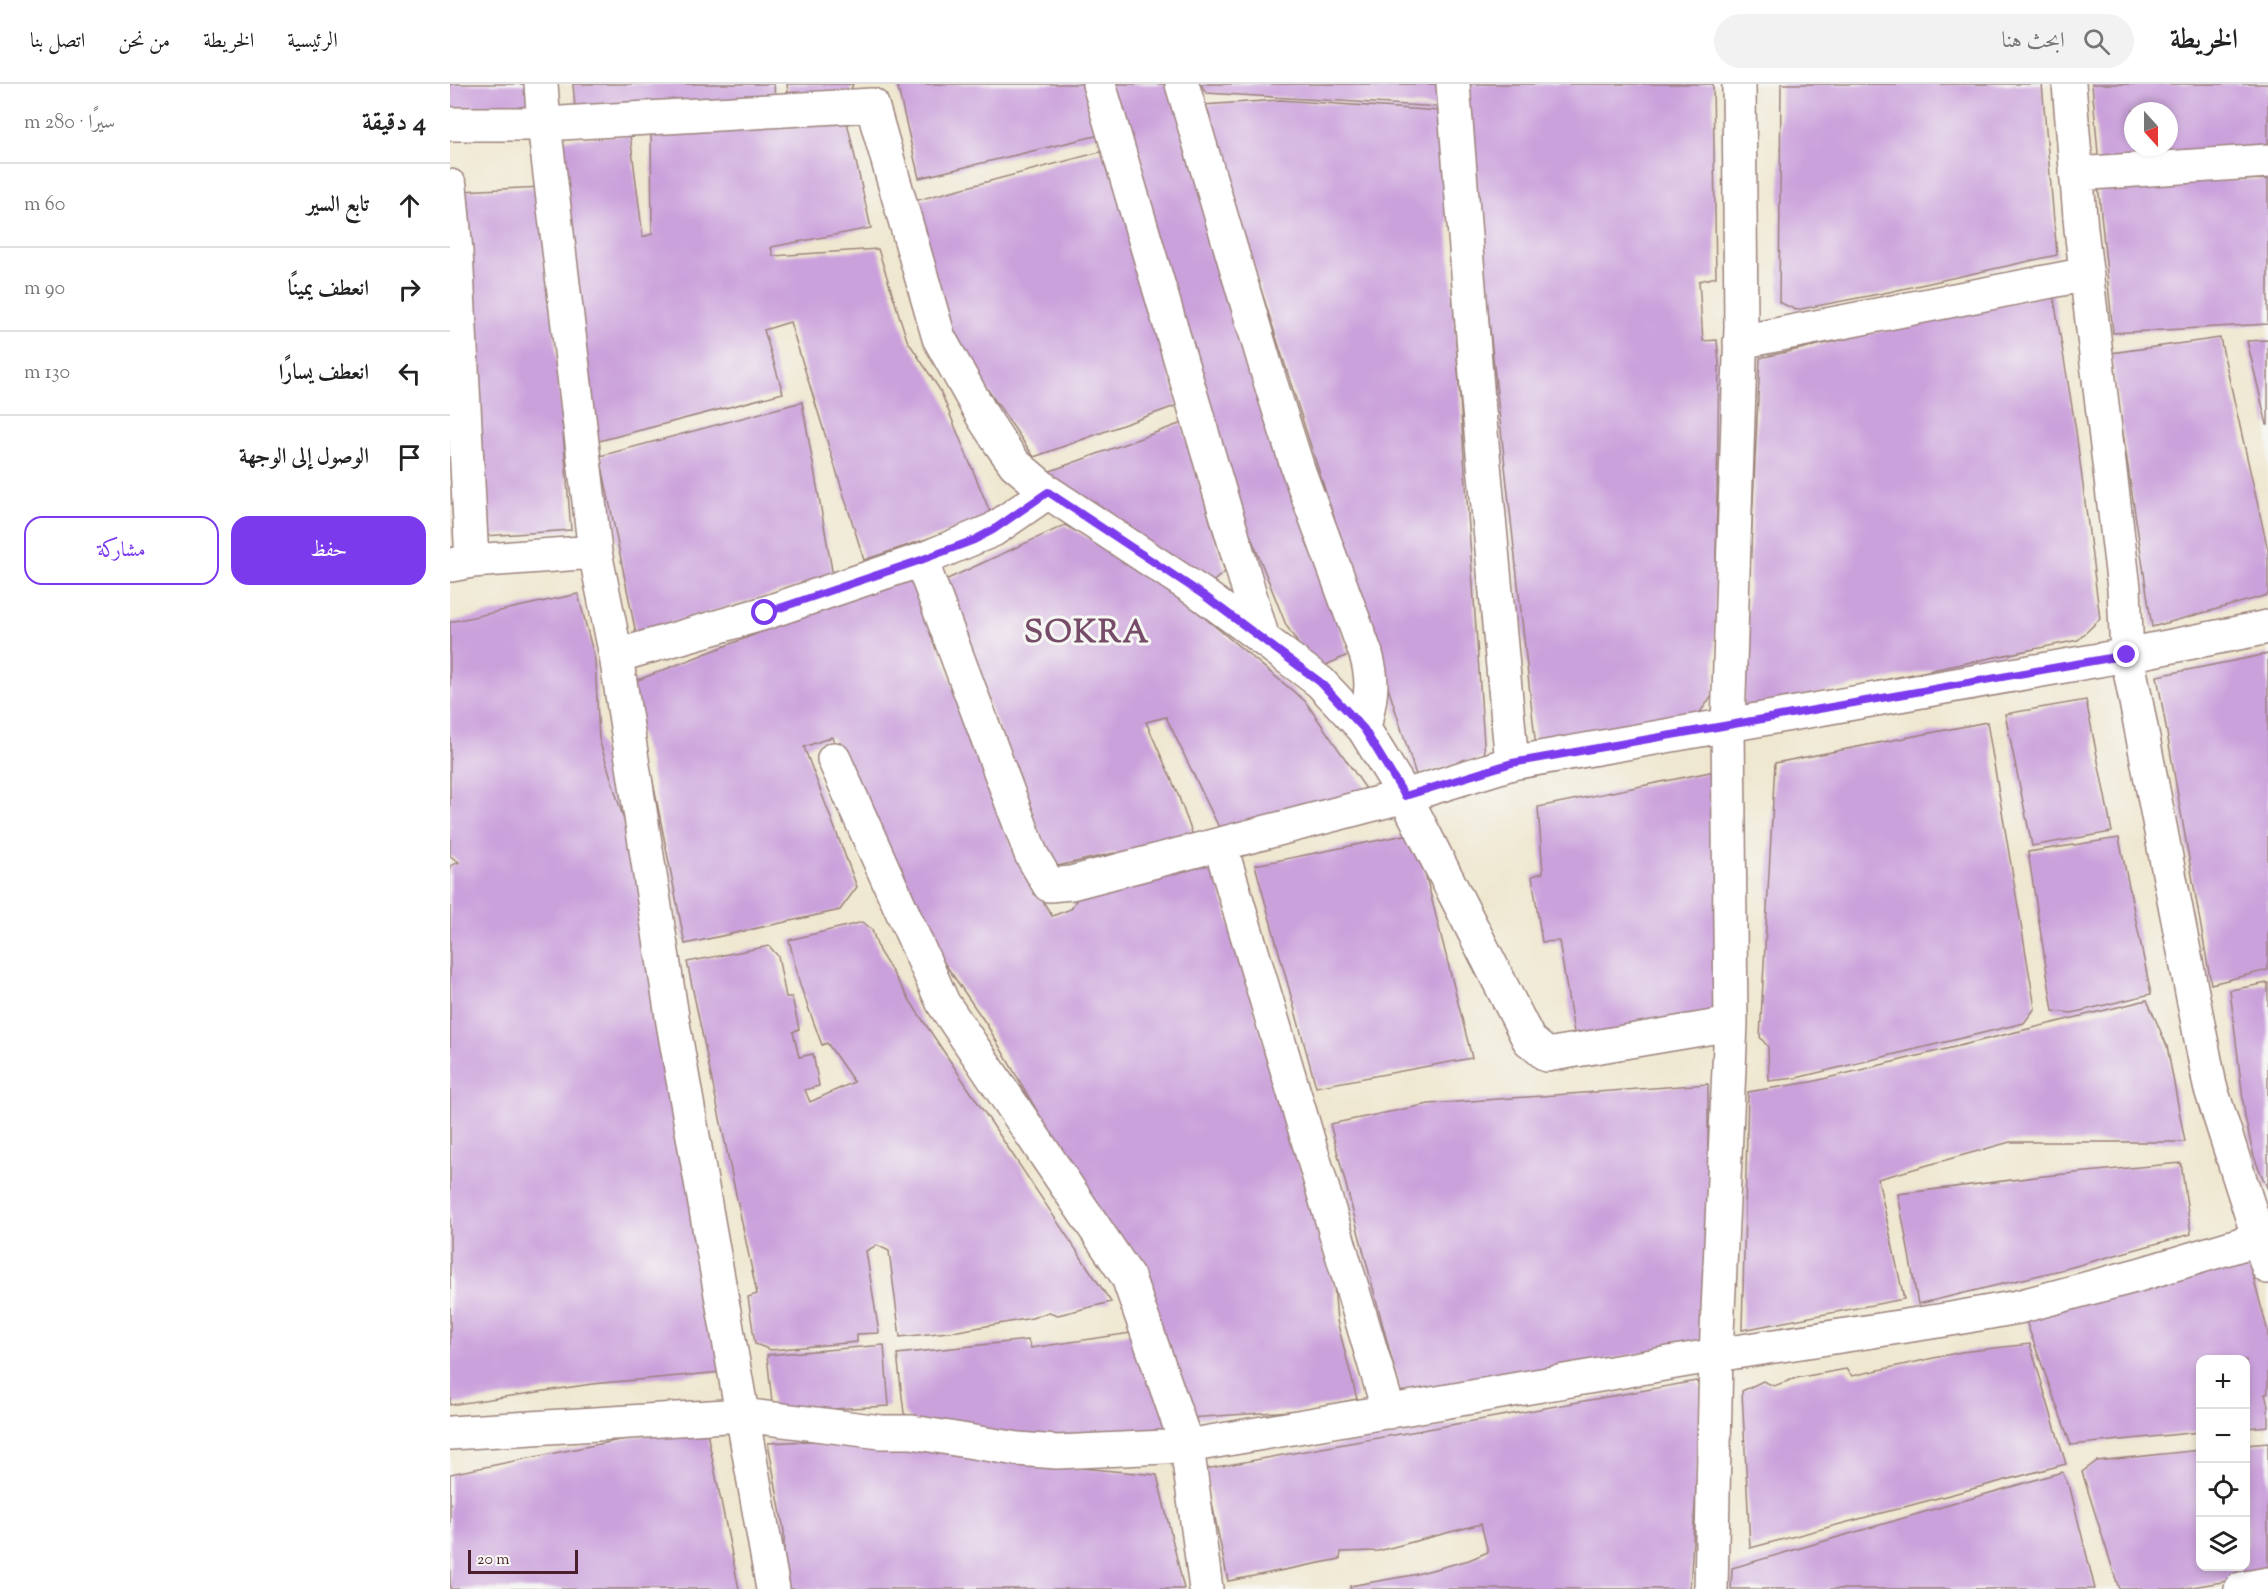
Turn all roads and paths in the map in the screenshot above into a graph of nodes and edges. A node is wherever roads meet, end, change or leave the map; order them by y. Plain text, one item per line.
1 (541, 84) edge
2 (1099, 84) edge
3 (1182, 84) edge
4 (1453, 84) edge
5 (1738, 84) edge
6 (2068, 84) edge
7 (871, 94) edge
8 (450, 124) edge
9 (544, 124) junction
10 (2268, 161) edge
11 (2076, 174) junction
12 (450, 186) edge
13 (2087, 274) junction
14 (1740, 342) junction
15 (1048, 492) junction
16 (595, 552) junction
17 (921, 560) junction
18 (461, 563) edge
19 (2268, 627) edge
20 (1263, 639) junction
21 (2127, 655) junction
22 (616, 656) junction
23 (1728, 725) junction
24 (1364, 729) junction
25 (834, 759) dead end
26 (1512, 763) junction
27 (1405, 796) junction
28 (1220, 844) junction
29 (1731, 1024) junction
30 (2265, 1248) edge
31 (1716, 1355) junction
32 (1389, 1412) junction
33 (741, 1415) junction
34 (450, 1433) edge
35 (1187, 1446) junction
36 (2268, 1584) edge
37 (774, 1589) edge
38 (1206, 1589) edge
39 (1711, 1589) edge
40 (2241, 1589) edge

1 - 9 street
2 - 20 street
3 - 24 street
4 - 26 street
5 - 14 street
6 - 11 street
7 - 9 street
7 - 15 street
8 - 9 street
9 - 16 street
10 - 11 street
11 - 13 street
12 - 18 street
13 - 14 street
13 - 21 street
14 - 23 street
15 - 17 street
15 - 20 street
16 - 18 street
16 - 22 street
17 - 22 street
17 - 28 street
19 - 21 street
20 - 24 street
21 - 23 street
21 - 30 street
22 - 33 street
23 - 26 street
23 - 29 street
24 - 27 street
25 - 35 street
26 - 27 street
27 - 28 street
27 - 29 street
28 - 32 street
29 - 31 street
30 - 31 street
31 - 32 street
31 - 39 street
32 - 35 street
33 - 34 street
33 - 35 street
33 - 37 street
35 - 38 street
36 - 40 street

